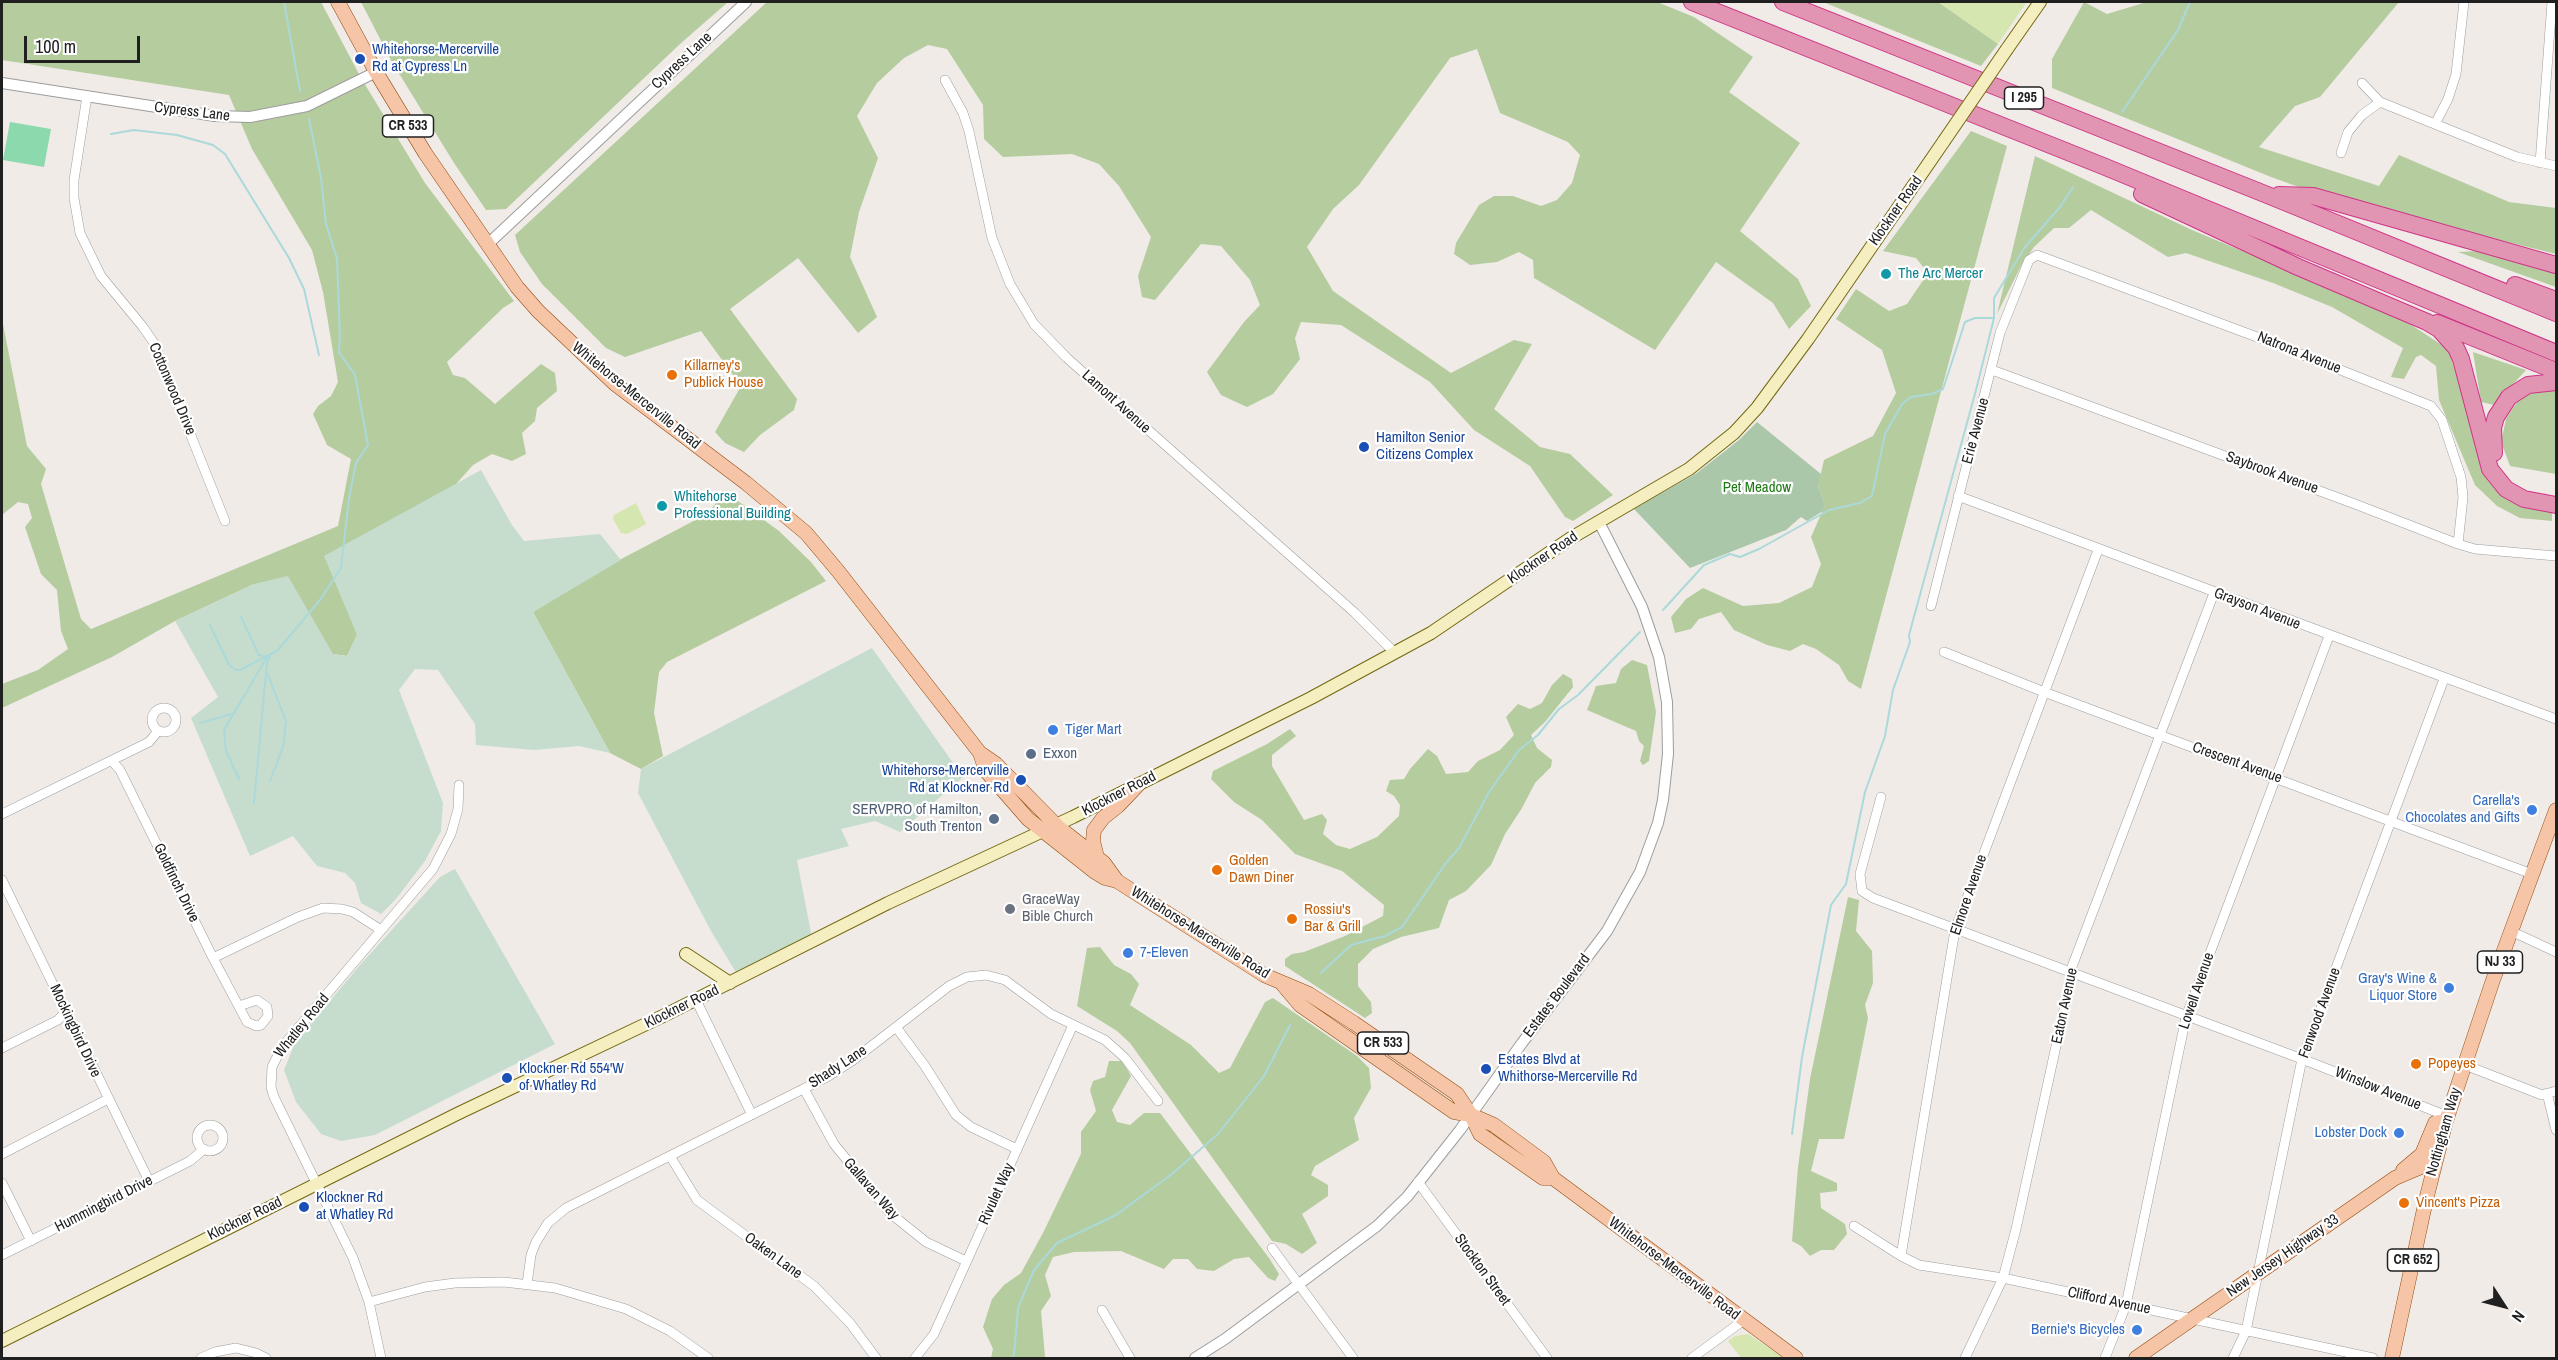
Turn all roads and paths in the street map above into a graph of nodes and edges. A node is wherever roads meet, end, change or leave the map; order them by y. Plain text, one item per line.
1 (338, 2) edge
2 (746, 2) edge
3 (1692, 2) edge
4 (1783, 2) edge
5 (2040, 2) edge
6 (2464, 2) edge
7 (2552, 2) edge
8 (376, 72) junction
9 (945, 80) dead end
10 (2, 82) edge
11 (2362, 83) dead end
12 (87, 96) junction
13 (2380, 102) junction
14 (2435, 124) junction
15 (2341, 153) dead end
16 (2540, 163) junction
17 (2103, 166) junction
18 (2556, 166) edge
19 (2265, 194) junction
20 (2307, 211) junction
21 (488, 244) junction
22 (2029, 260) joint
23 (2556, 265) edge
24 (2556, 300) edge
25 (2386, 304) junction
26 (2556, 313) edge
27 (2556, 352) edge
28 (1992, 369) junction
29 (2556, 370) edge
30 (2556, 382) edge
31 (2556, 494) edge
32 (1958, 496) junction
33 (2556, 505) edge
34 (225, 521) dead end
35 (1599, 522) junction
36 (2458, 544) junction
37 (2098, 550) junction
38 (2556, 556) edge
39 (2214, 593) junction
40 (1931, 606) dead end
41 (2329, 636) junction
42 (1944, 652) dead end
43 (1395, 653) junction
44 (2444, 679) junction
45 (2044, 692) junction
46 (2556, 719) edge
47 (158, 731) dead end
48 (2160, 735) junction
49 (980, 753) junction
50 (112, 761) junction
51 (2276, 778) junction
52 (459, 785) dead end
53 (1138, 785) junction
54 (1881, 797) dead end
55 (2556, 810) edge
56 (2, 814) edge
57 (2391, 821) junction
58 (1057, 826) junction
59 (1043, 832) junction
60 (1100, 860) junction
61 (2532, 874) junction
62 (2, 880) edge
63 (1117, 881) junction
64 (381, 930) junction
65 (1955, 930) junction
66 (2511, 931) junction
67 (2556, 952) edge
68 (686, 954) dead end
69 (213, 958) junction
70 (2071, 973) junction
71 (730, 983) junction
72 (696, 1000) junction
73 (239, 1006) dead end
74 (66, 1011) junction
75 (2186, 1017) junction
76 (1073, 1025) junction
77 (896, 1027) junction
78 (2, 1048) edge
79 (2302, 1059) junction
80 (2464, 1065) junction
81 (804, 1089) junction
82 (2552, 1092) edge
83 (108, 1099) junction
84 (1158, 1101) dead end
85 (752, 1115) junction
86 (1471, 1115) junction
87 (2446, 1119) junction
88 (2556, 1130) edge
89 (204, 1149) dead end
90 (1017, 1149) junction
91 (2, 1154) edge
92 (670, 1156) junction
93 (2435, 1161) junction
94 (2395, 1178) junction
95 (148, 1181) junction
96 (1418, 1182) junction
97 (2, 1183) edge
98 (319, 1183) junction
99 (1854, 1226) dead end
100 (31, 1241) junction
101 (1272, 1248) dead end
102 (2, 1255) edge
103 (1901, 1256) junction
104 (966, 1262) junction
105 (2258, 1273) junction
106 (2003, 1278) junction
107 (527, 1284) junction
108 (1299, 1284) junction
109 (369, 1302) junction
110 (2126, 1305) junction
111 (1102, 1310) dead end
112 (2193, 1319) junction
113 (1744, 1320) junction
114 (2246, 1331) junction
115 (2, 1341) edge
116 (1198, 1358) edge
117 (201, 1359) edge
118 (266, 1359) edge
119 (381, 1359) edge
120 (708, 1359) edge
121 (876, 1359) edge
122 (915, 1359) edge
123 (1130, 1359) edge
124 (1353, 1359) edge
125 (1547, 1359) edge
126 (1692, 1359) edge
127 (1796, 1359) edge
128 (1965, 1359) edge
129 (2105, 1359) edge
130 (2136, 1359) edge
131 (2234, 1359) edge
132 (2373, 1359) edge
133 (2392, 1359) edge

1 - 8 main road, Whitehorse-Mercerville Road / CR 533
2 - 21 street, Cypress Lane
3 - 17 highway, I 295
4 - 19 highway, I 295
5 - 35 main road, Klockner Road, bridge
6 - 14 street
7 - 16 street
8 - 12 street, Cypress Lane
8 - 21 main road, Whitehorse-Mercerville Road / CR 533
9 - 43 street, Lamont Avenue
10 - 12 street, Cypress Lane
11 - 13 street
12 - 34 street, Cottonwood Drive
13 - 14 street
13 - 15 street
14 - 16 street
16 - 18 street
17 - 25 highway
17 - 27 highway, I 295
19 - 20 highway, I 295
19 - 23 highway
20 - 24 highway
20 - 26 highway, I 295
21 - 49 main road, Whitehorse-Mercerville Road / CR 533
22 - 28 street, Erie Avenue
22 - 36 street, Natrona Avenue
25 - 29 highway
25 - 33 highway
28 - 32 street, Erie Avenue
28 - 36 street, Saybrook Avenue
30 - 31 highway
32 - 37 street, Grayson Avenue
32 - 40 street, Erie Avenue
35 - 43 main road, Klockner Road
35 - 86 street, Estates Boulevard
36 - 38 street, Saybrook Avenue
37 - 39 street, Grayson Avenue
37 - 45 street, Elmore Avenue
39 - 41 street, Grayson Avenue
39 - 48 street, Eaton Avenue
41 - 44 street, Grayson Avenue
41 - 51 street, Lowell Avenue
42 - 45 street, Crescent Avenue
43 - 53 main road, Klockner Road
44 - 46 street, Grayson Avenue
44 - 57 street, Fenwood Avenue
45 - 48 street, Crescent Avenue
45 - 65 street, Elmore Avenue
47 - 50 street
48 - 51 street, Crescent Avenue
48 - 70 street, Eaton Avenue
49 - 58 main road, Whitehorse-Mercerville Road / CR 533
49 - 59 main road, Whitehorse-Mercerville Road / CR 533
50 - 56 street
50 - 69 street, Goldfinch Drive
51 - 57 street, Crescent Avenue
51 - 75 street, Lowell Avenue
52 - 64 street, Whatley Road
53 - 58 main road, Klockner Road
53 - 60 main road
54 - 65 street
55 - 61 main road, Nottingham Way / NJ 33
57 - 61 street, Crescent Avenue
57 - 79 street, Fenwood Avenue
58 - 59 main road, Klockner Road
58 - 60 main road, Whitehorse-Mercerville Road / CR 533
59 - 63 main road, Whitehorse-Mercerville Road / CR 533
59 - 71 main road, Klockner Road
60 - 63 main road, Whitehorse-Mercerville Road / CR 533
61 - 66 main road, Nottingham Way / NJ 33
62 - 74 street, Mockingbird Drive
63 - 86 main road, Whitehorse-Mercerville Road / CR 533
64 - 69 street
64 - 98 street, Whatley Road
65 - 70 street, Winslow Avenue
65 - 103 street, Elmore Avenue
66 - 67 street
66 - 80 main road, Nottingham Way / NJ 33
68 - 71 main road
69 - 73 street, Goldfinch Drive
70 - 75 street, Winslow Avenue
70 - 106 street, Eaton Avenue
71 - 72 main road, Klockner Road
72 - 85 street
72 - 98 main road, Klockner Road
74 - 78 street
74 - 83 street, Mockingbird Drive
75 - 79 street, Winslow Avenue
75 - 110 street, Lowell Avenue
76 - 77 street, Shady Lane
76 - 84 street, Shady Lane
76 - 90 street, Rivulet Way
77 - 81 street, Shady Lane
77 - 90 street
79 - 87 street, Winslow Avenue
79 - 105 street, Fenwood Avenue
80 - 82 street
80 - 87 main road, Nottingham Way / NJ 33
81 - 85 street, Shady Lane
81 - 104 street, Gallavan Way
82 - 88 street
83 - 91 street
83 - 95 street, Mockingbird Drive
85 - 92 street, Shady Lane
86 - 96 street, Estates Boulevard
86 - 113 main road, Whitehorse-Mercerville Road
87 - 93 main road, Nottingham Way / NJ 33
87 - 94 main road
89 - 95 street, Hummingbird Drive
90 - 104 street, Rivulet Way
92 - 107 street, Shady Lane
92 - 121 street, Oaken Lane
93 - 94 main road, New Jersey Highway 33
93 - 133 main road, Nottingham Way / CR 652
94 - 105 main road, New Jersey Highway 33
95 - 100 street, Hummingbird Drive
96 - 108 street, Estates Boulevard
96 - 125 street, Stockton Street
97 - 100 street
98 - 109 street, Whatley Road
98 - 115 main road, Klockner Road
99 - 103 street, Clifford Avenue
100 - 102 street, Hummingbird Drive
101 - 108 street
103 - 106 street, Clifford Avenue
104 - 122 street, Rivulet Way
105 - 112 main road, New Jersey Highway 33
105 - 114 street, Fenwood Avenue
106 - 110 street, Clifford Avenue
106 - 128 street, Eaton Avenue
107 - 109 street
107 - 120 street
108 - 116 street, Estates Boulevard
108 - 124 street
109 - 119 street, Whatley Road
110 - 112 street, Clifford Avenue
110 - 129 street, Lowell Avenue
111 - 123 street
112 - 114 street, Clifford Avenue
112 - 130 main road, New Jersey Highway 33
113 - 126 street
113 - 127 main road, Whitehorse-Mercerville Road
114 - 131 street, Fenwood Avenue
114 - 132 street, Clifford Avenue
117 - 118 street

